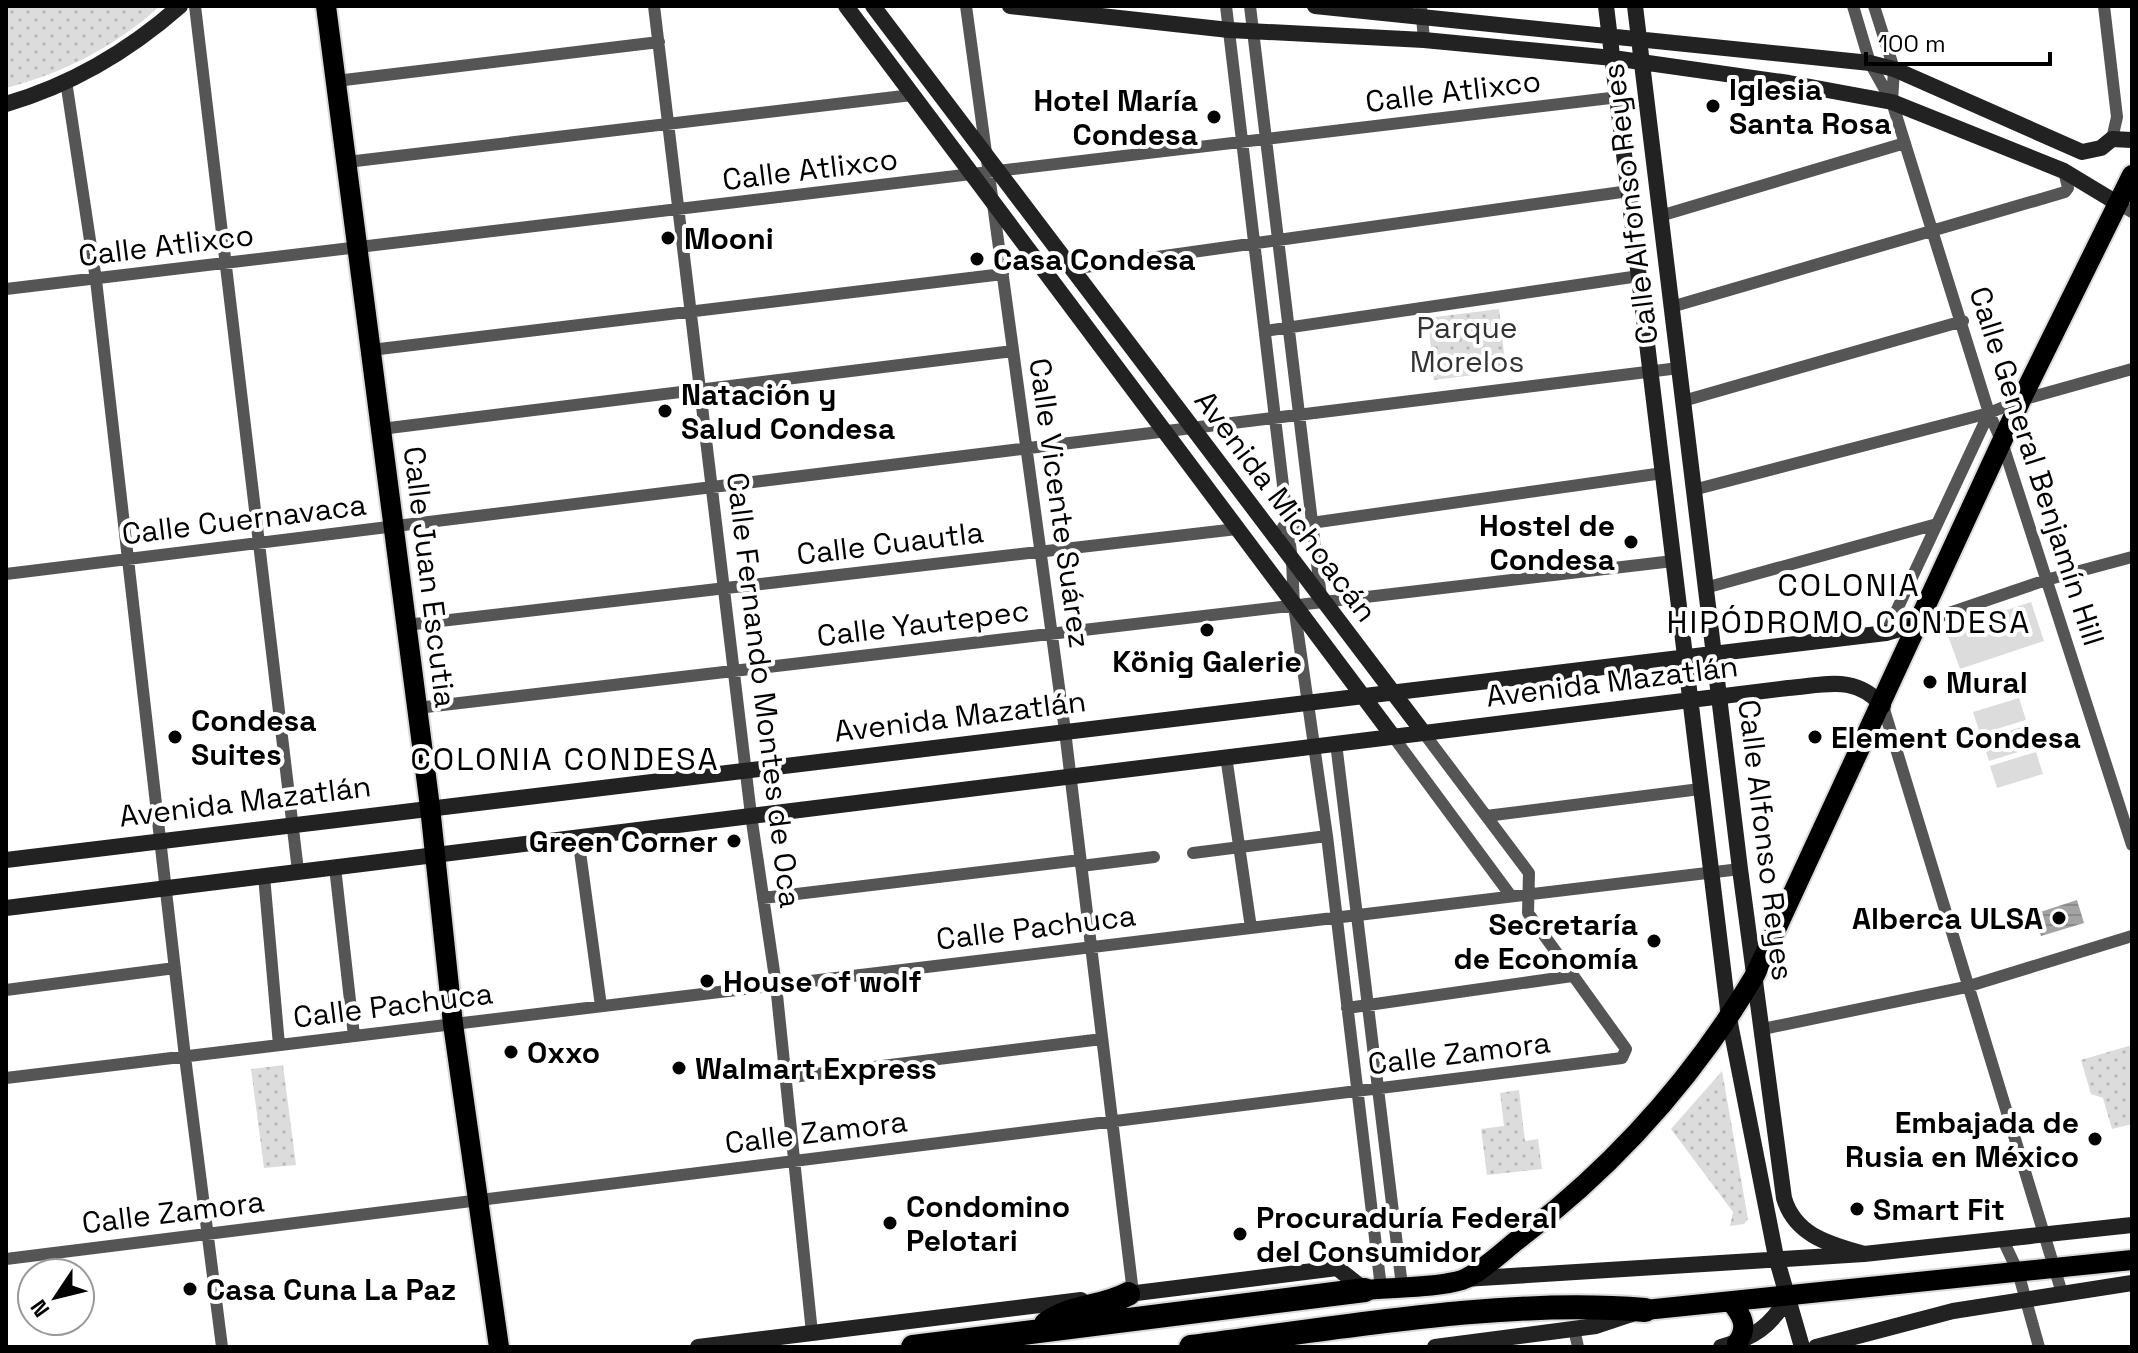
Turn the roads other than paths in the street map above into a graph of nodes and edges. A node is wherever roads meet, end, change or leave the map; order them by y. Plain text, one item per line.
1 (180, 6) edge
2 (195, 6) edge
3 (326, 6) edge
4 (654, 6) edge
5 (846, 6) edge
6 (873, 6) edge
7 (966, 6) edge
8 (1010, 6) edge
9 (1226, 6) edge
10 (1250, 6) edge
11 (1315, 6) edge
12 (1606, 6) edge
13 (1635, 6) edge
14 (1853, 6) edge
15 (1874, 6) edge
16 (2104, 6) edge
17 (1422, 12) edge
18 (1229, 30) junction
19 (1253, 32) junction
20 (1610, 34) junction
21 (1638, 38) junction
22 (1424, 40) junction
23 (659, 42) junction
24 (1613, 58) junction
25 (1641, 63) junction
26 (1870, 63) junction
27 (1894, 69) junction
28 (66, 81) junction
29 (336, 81) junction
30 (912, 95) junction
31 (1619, 97) junction
32 (1892, 102) junction
33 (6, 104) edge
34 (668, 124) junction
35 (1266, 139) junction
36 (2112, 139) junction
37 (2132, 140) edge
38 (1242, 142) junction
39 (1905, 143) junction
40 (2075, 149) junction
41 (347, 162) junction
42 (988, 170) junction
43 (2064, 171) junction
44 (2131, 179) edge
45 (1629, 191) junction
46 (996, 206) junction
47 (2124, 207) edge
48 (679, 210) junction
49 (1660, 216) junction
50 (1934, 231) junction
51 (1278, 239) junction
52 (1254, 242) junction
53 (358, 249) junction
54 (227, 263) junction
55 (1071, 269) junction
56 (1003, 274) junction
57 (1639, 276) junction
58 (96, 280) junction
59 (6, 289) edge
60 (1671, 307) junction
61 (691, 312) junction
62 (1963, 321) junction
63 (1288, 327) junction
64 (1265, 331) junction
65 (371, 350) junction
66 (1013, 351) junction
67 (1679, 368) junction
68 (2132, 369) edge
69 (1651, 371) junction
70 (700, 390) junction
71 (2021, 400) junction
72 (1683, 401) junction
73 (1989, 413) junction
74 (1298, 415) junction
75 (1275, 418) junction
76 (1191, 427) junction
77 (381, 429) junction
78 (1163, 430) junction
79 (2002, 442) junction
80 (1027, 448) junction
81 (1663, 473) junction
82 (712, 487) junction
83 (1693, 490) junction
84 (1311, 523) junction
85 (1937, 524) junction
86 (394, 526) junction
87 (1288, 527) junction
88 (1237, 529) junction
89 (1268, 529) junction
90 (261, 543) junction
91 (1041, 552) junction
92 (2132, 557) edge
93 (129, 559) junction
94 (1292, 561) junction
95 (1673, 561) junction
96 (6, 574) edge
97 (2046, 580) junction
98 (1705, 588) junction
99 (724, 589) junction
100 (1322, 600) junction
101 (1294, 606) junction
102 (1920, 623) junction
103 (406, 625) junction
104 (1886, 633) junction
105 (1052, 634) junction
106 (1713, 654) junction
107 (1685, 657) junction
108 (734, 671) junction
109 (1392, 692) junction
110 (1719, 695) junction
111 (1362, 696) junction
112 (1690, 699) junction
113 (1308, 702) junction
114 (1883, 706) junction
115 (417, 708) junction
116 (1065, 731) junction
117 (1423, 732) junction
118 (1392, 735) junction
119 (1336, 743) junction
120 (1314, 745) junction
121 (1226, 756) junction
122 (745, 769) junction
123 (1070, 775) junction
124 (1700, 789) junction
125 (430, 807) junction
126 (751, 815) junction
127 (1486, 816) junction
128 (295, 823) junction
129 (1327, 836) junction
130 (160, 839) junction
131 (579, 844) junction
132 (2132, 845) edge
133 (1239, 847) junction
134 (1193, 853) dead end
135 (436, 855) junction
136 (1154, 857) dead end
137 (6, 860) edge
138 (1081, 863) junction
139 (335, 867) junction
140 (1740, 869) junction
141 (298, 871) junction
142 (1710, 872) junction
143 (264, 876) junction
144 (166, 888) junction
145 (1527, 894) junction
146 (1511, 896) junction
147 (763, 898) junction
148 (6, 908) edge
149 (1357, 915) junction
150 (1337, 917) junction
151 (1251, 928) junction
152 (2132, 936) edge
153 (1090, 947) junction
154 (175, 968) junction
155 (1755, 975) junction
156 (1572, 976) junction
157 (776, 985) junction
158 (1966, 987) junction
159 (6, 990) edge
160 (1368, 1004) junction
161 (601, 1006) junction
162 (1347, 1008) junction
163 (1729, 1018) junction
164 (453, 1024) junction
165 (1763, 1029) junction
166 (354, 1036) junction
167 (1102, 1039) junction
168 (279, 1045) junction
169 (1626, 1049) joint
170 (185, 1057) junction
171 (6, 1078) edge
172 (784, 1078) junction
173 (1379, 1089) junction
174 (1357, 1091) junction
175 (1112, 1122) junction
176 (792, 1161) junction
177 (478, 1200) junction
178 (2132, 1225) edge
179 (208, 1234) junction
180 (2044, 1236) junction
181 (2003, 1240) junction
182 (1864, 1254) junction
183 (1776, 1257) junction
184 (6, 1259) edge
185 (2132, 1260) edge
186 (2055, 1269) junction
187 (2018, 1272) junction
188 (1463, 1280) junction
189 (2132, 1283) edge
190 (1382, 1288) junction
191 (2062, 1293) junction
192 (1131, 1294) junction
193 (1788, 1297) junction
194 (2025, 1298) junction
195 (1731, 1302) junction
196 (1645, 1310) junction
197 (1574, 1329) junction
198 (812, 1333) junction
199 (1033, 1333) junction
200 (1729, 1345) edge
201 (222, 1347) edge
202 (499, 1347) edge
203 (698, 1347) edge
204 (913, 1347) edge
205 (1191, 1347) edge
206 (1435, 1347) edge
207 (1578, 1347) edge
208 (1802, 1347) edge
209 (1816, 1347) edge
210 (2039, 1347) edge

1 - 28 main road
2 - 54 street
3 - 29 main road, Calle Juan Escutia
4 - 23 street, Calle Fernando Montes de Oca
5 - 30 main road, Avenida Michoacán
6 - 42 main road, Avenida Michoacán
7 - 42 street
8 - 18 main road
9 - 18 street
10 - 19 street
11 - 17 main road
12 - 20 main road, Calle Alfonso Reyes
13 - 21 main road, Calle Alfonso Reyes
14 - 26 street, Calle General Benjamín Hill
15 - 27 street, Calle General Benjamín Hill
16 - 36 street
17 - 20 main road
17 - 22 street
18 - 19 main road
18 - 38 street
19 - 22 main road
19 - 35 street
20 - 21 main road
20 - 24 main road, Calle Alfonso Reyes
21 - 25 main road, Calle Alfonso Reyes
21 - 26 main road
22 - 24 main road
23 - 29 street
23 - 34 street, Calle Fernando Montes de Oca
24 - 25 main road
24 - 31 main road, Calle Alfonso Reyes
25 - 32 main road
25 - 49 main road, Calle Alfonso Reyes
26 - 27 main road
26 - 32 street, Calle General Benjamín Hill
27 - 32 street, Calle General Benjamín Hill
27 - 40 main road
28 - 33 main road
28 - 58 street
29 - 41 main road, Calle Juan Escutia
30 - 34 street
30 - 42 main road, Avenida Michoacán
31 - 35 street, Calle Atlixco
31 - 45 main road, Calle Alfonso Reyes
32 - 39 street, Calle General Benjamín Hill
32 - 43 main road
34 - 41 street
34 - 48 street, Calle Fernando Montes de Oca
35 - 38 street, Calle Atlixco
35 - 51 street
36 - 37 main road
36 - 40 main road
38 - 42 street, Calle Atlixco
38 - 52 street
39 - 49 street
39 - 50 street, Calle General Benjamín Hill
40 - 43 main road
41 - 53 main road, Calle Juan Escutia
42 - 46 main road, Avenida Michoacán
42 - 48 street, Calle Atlixco
42 - 55 main road, Avenida Michoacán
43 - 47 main road
43 - 50 street
44 - 47 main road
45 - 51 street
45 - 57 main road, Calle Alfonso Reyes
46 - 56 street, Calle Vicente Suárez
46 - 78 main road, Avenida Michoacán
47 - 71 main road
48 - 53 street, Calle Atlixco
48 - 61 street, Calle Fernando Montes de Oca
49 - 60 main road, Calle Alfonso Reyes
50 - 60 street
50 - 62 street, Calle General Benjamín Hill
51 - 52 street
51 - 63 street
52 - 55 street
52 - 64 street
53 - 54 street, Calle Atlixco
53 - 65 main road, Calle Juan Escutia
54 - 58 street, Calle Atlixco
54 - 90 street
55 - 76 main road, Avenida Michoacán
56 - 61 street
56 - 66 street, Calle Vicente Suárez
57 - 63 street
57 - 69 main road, Calle Alfonso Reyes
58 - 59 street, Calle Atlixco
58 - 93 street
60 - 67 main road, Calle Alfonso Reyes
61 - 65 street
61 - 70 street, Calle Fernando Montes de Oca
62 - 72 street
62 - 73 street, Calle General Benjamín Hill
63 - 64 street
63 - 74 street
64 - 75 street
65 - 77 main road, Calle Juan Escutia
66 - 70 street
66 - 80 street, Calle Vicente Suárez
67 - 69 street, Calle Cuernavaca
67 - 72 main road, Calle Alfonso Reyes
68 - 71 street
69 - 74 street, Calle Cuernavaca
69 - 81 main road, Calle Alfonso Reyes
70 - 77 street
70 - 82 street, Calle Fernando Montes de Oca
71 - 73 street
71 - 79 main road
72 - 83 main road, Calle Alfonso Reyes
73 - 79 street, Calle General Benjamín Hill
73 - 83 street
73 - 85 street
74 - 75 street, Calle Cuernavaca
74 - 84 street
75 - 76 street, Calle Cuernavaca
75 - 87 street
76 - 78 street, Calle Cuernavaca
76 - 89 main road, Avenida Michoacán
77 - 86 main road, Calle Juan Escutia
78 - 80 street, Calle Cuernavaca
78 - 88 main road, Avenida Michoacán
79 - 97 street, Calle General Benjamín Hill
79 - 102 main road
80 - 82 street, Calle Cuernavaca
80 - 91 street, Calle Vicente Suárez
81 - 84 street
81 - 95 main road, Calle Alfonso Reyes
82 - 86 street, Calle Cuernavaca
82 - 99 street, Calle Fernando Montes de Oca
83 - 98 main road, Calle Alfonso Reyes
84 - 87 street
84 - 100 street
85 - 98 street
85 - 104 street
86 - 90 street, Calle Cuernavaca
86 - 103 main road, Calle Juan Escutia
87 - 89 street
87 - 94 street
88 - 91 street, Calle Cuautla
88 - 101 main road, Avenida Michoacán
89 - 94 main road, Avenida Michoacán
90 - 93 street, Calle Cuernavaca
90 - 128 street
91 - 99 street, Calle Cuautla
91 - 105 street, Calle Vicente Suárez
92 - 97 street
93 - 96 street, Calle Cuernavaca
93 - 130 street
94 - 100 main road, Avenida Michoacán
94 - 101 street
95 - 100 street, Calle Yautepec
95 - 107 main road, Calle Alfonso Reyes
97 - 102 street
97 - 132 street, Calle General Benjamín Hill
98 - 106 main road, Calle Alfonso Reyes
99 - 103 street, Calle Cuautla
99 - 108 street, Calle Fernando Montes de Oca
100 - 101 street, Calle Yautepec
100 - 109 main road, Avenida Michoacán
101 - 105 street, Calle Yautepec
101 - 111 main road, Avenida Michoacán
101 - 113 street
102 - 104 main road, Avenida Mazatlán
102 - 114 main road
103 - 115 main road, Calle Juan Escutia
104 - 106 main road, Avenida Mazatlán
105 - 108 street, Calle Yautepec
105 - 116 street, Calle Vicente Suárez
106 - 107 main road, Avenida Mazatlán
106 - 110 main road, Calle Alfonso Reyes
107 - 109 main road, Avenida Mazatlán
107 - 112 main road, Calle Alfonso Reyes
108 - 115 street, Calle Yautepec
108 - 122 street, Calle Fernando Montes de Oca
109 - 111 main road, Avenida Mazatlán
109 - 117 main road, Avenida Michoacán
110 - 112 main road, Avenida Mazatlán
110 - 114 main road, Avenida Mazatlán
110 - 140 main road, Calle Alfonso Reyes
111 - 113 main road, Avenida Mazatlán
111 - 118 main road, Avenida Michoacán
112 - 117 main road, Avenida Mazatlán
112 - 124 main road, Calle Alfonso Reyes
113 - 116 main road, Avenida Mazatlán
113 - 120 street
114 - 155 main road
114 - 158 street
115 - 125 main road, Calle Juan Escutia
116 - 122 main road, Avenida Mazatlán
116 - 123 street, Calle Vicente Suárez
117 - 118 main road, Avenida Mazatlán
117 - 127 street, Avenida Michoacán
118 - 119 main road, Avenida Mazatlán
118 - 146 street, Avenida Michoacán
119 - 120 main road, Avenida Mazatlán
119 - 149 street
120 - 121 main road, Avenida Mazatlán
120 - 129 street
121 - 123 main road, Avenida Mazatlán
121 - 133 street
122 - 125 main road, Avenida Mazatlán
122 - 126 street, Calle Fernando Montes de Oca
123 - 126 main road, Avenida Mazatlán
123 - 138 street, Calle Vicente Suárez
124 - 127 street
124 - 142 main road, Calle Alfonso Reyes
125 - 128 main road, Avenida Mazatlán
125 - 135 main road, Calle Juan Escutia
126 - 131 main road, Avenida Mazatlán
126 - 147 street, Calle Fernando Montes de Oca
127 - 145 street, Avenida Michoacán
128 - 130 main road, Avenida Mazatlán
128 - 141 street
129 - 133 street
129 - 150 street
130 - 137 main road, Avenida Mazatlán
130 - 144 street
131 - 135 main road, Avenida Mazatlán
131 - 161 street
133 - 134 street
133 - 151 street
135 - 139 main road, Avenida Mazatlán
135 - 164 main road, Calle Juan Escutia
136 - 138 street
138 - 147 street
138 - 153 street, Calle Vicente Suárez
139 - 141 main road, Avenida Mazatlán
139 - 166 street
140 - 142 street, Calle Pachuca
140 - 155 main road, Calle Alfonso Reyes
141 - 143 main road, Avenida Mazatlán
142 - 145 street, Calle Pachuca
142 - 163 main road, Calle Alfonso Reyes
143 - 144 main road, Avenida Mazatlán
143 - 168 street
144 - 148 main road, Avenida Mazatlán
144 - 154 street
145 - 146 street, Calle Pachuca
145 - 156 street, Avenida Michoacán
146 - 149 street, Calle Pachuca
147 - 157 street, Calle Fernando Montes de Oca
149 - 150 street, Calle Pachuca
149 - 160 street
150 - 151 street, Calle Pachuca
150 - 162 street
151 - 153 street, Calle Pachuca
152 - 158 street
153 - 157 street, Calle Pachuca
153 - 167 street, Calle Vicente Suárez
154 - 159 street
154 - 170 street
155 - 163 main road
155 - 165 main road, Calle Alfonso Reyes
156 - 160 street
156 - 169 street, Avenida Michoacán
157 - 161 street, Calle Pachuca
157 - 172 street, Calle Fernando Montes de Oca
158 - 165 street
158 - 180 street
160 - 162 street
160 - 173 street
161 - 164 street, Calle Pachuca
162 - 174 street
163 - 183 main road, Calle Alfonso Reyes
163 - 188 main road
164 - 166 street, Calle Pachuca
164 - 177 main road, Calle Juan Escutia
165 - 182 main road, Calle Alfonso Reyes
166 - 168 street, Calle Pachuca
167 - 172 street
167 - 175 street, Calle Vicente Suárez
168 - 170 street, Calle Pachuca
169 - 173 street, Calle Zamora
170 - 171 street, Calle Pachuca
170 - 179 street
172 - 176 street, Calle Fernando Montes de Oca
173 - 174 street, Calle Zamora
173 - 190 street
174 - 175 street, Calle Zamora
174 - 190 street
175 - 176 street, Calle Zamora
175 - 192 street, Calle Vicente Suárez
176 - 177 street, Calle Zamora
176 - 198 street, Calle Fernando Montes de Oca
177 - 179 street, Calle Zamora
177 - 202 main road, Calle Juan Escutia
178 - 180 main road
179 - 184 street, Calle Zamora
179 - 201 street
180 - 181 main road
180 - 186 street
181 - 182 main road
181 - 187 street
182 - 183 main road
183 - 188 main road
183 - 193 main road, Calle Alfonso Reyes
185 - 186 main road
186 - 187 main road
186 - 191 street
187 - 193 main road
187 - 194 street
188 - 190 main road
189 - 191 main road
190 - 192 main road
190 - 199 highway
191 - 194 main road
192 - 198 main road
192 - 199 highway
193 - 195 main road
193 - 200 main road
193 - 208 main road, Calle Alfonso Reyes
194 - 209 main road
194 - 210 street
195 - 196 main road
195 - 200 main road
196 - 197 main road
196 - 205 highway
197 - 206 main road
197 - 207 street
198 - 203 main road
199 - 204 highway

